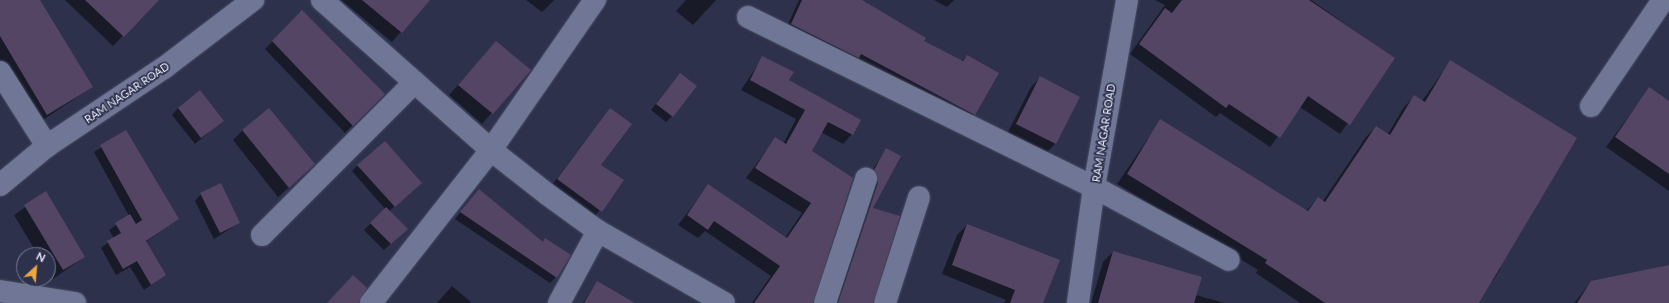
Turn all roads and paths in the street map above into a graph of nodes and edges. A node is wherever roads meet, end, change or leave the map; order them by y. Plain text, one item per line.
1 (253, 0) edge
2 (322, 0) edge
3 (595, 0) edge
4 (1663, 0) edge
5 (1121, 2) edge
6 (748, 17) dead end
7 (0, 72) edge
8 (414, 82) junction
9 (1591, 106) dead end
10 (47, 146) junction
11 (491, 150) junction
12 (866, 179) dead end
13 (0, 185) edge
14 (1094, 187) junction
15 (919, 197) dead end
16 (598, 231) junction
17 (262, 236) dead end
18 (1229, 260) dead end
19 (0, 291) edge
20 (75, 303) edge
21 (371, 303) edge
22 (559, 303) edge
23 (724, 303) edge
24 (825, 303) edge
25 (885, 303) edge
26 (1078, 303) edge

1 - 10 street, RAM NAGAR ROAD
2 - 8 street
3 - 11 street
4 - 9 street
5 - 14 street, RAM NAGAR ROAD
6 - 14 street
7 - 10 street
8 - 11 street
8 - 17 street
10 - 13 street, RAM NAGAR ROAD
11 - 16 street
11 - 21 street
12 - 24 street
14 - 18 street, RAM NAGAR ROAD
14 - 26 street
15 - 25 street
16 - 22 street
16 - 23 street
19 - 20 street

